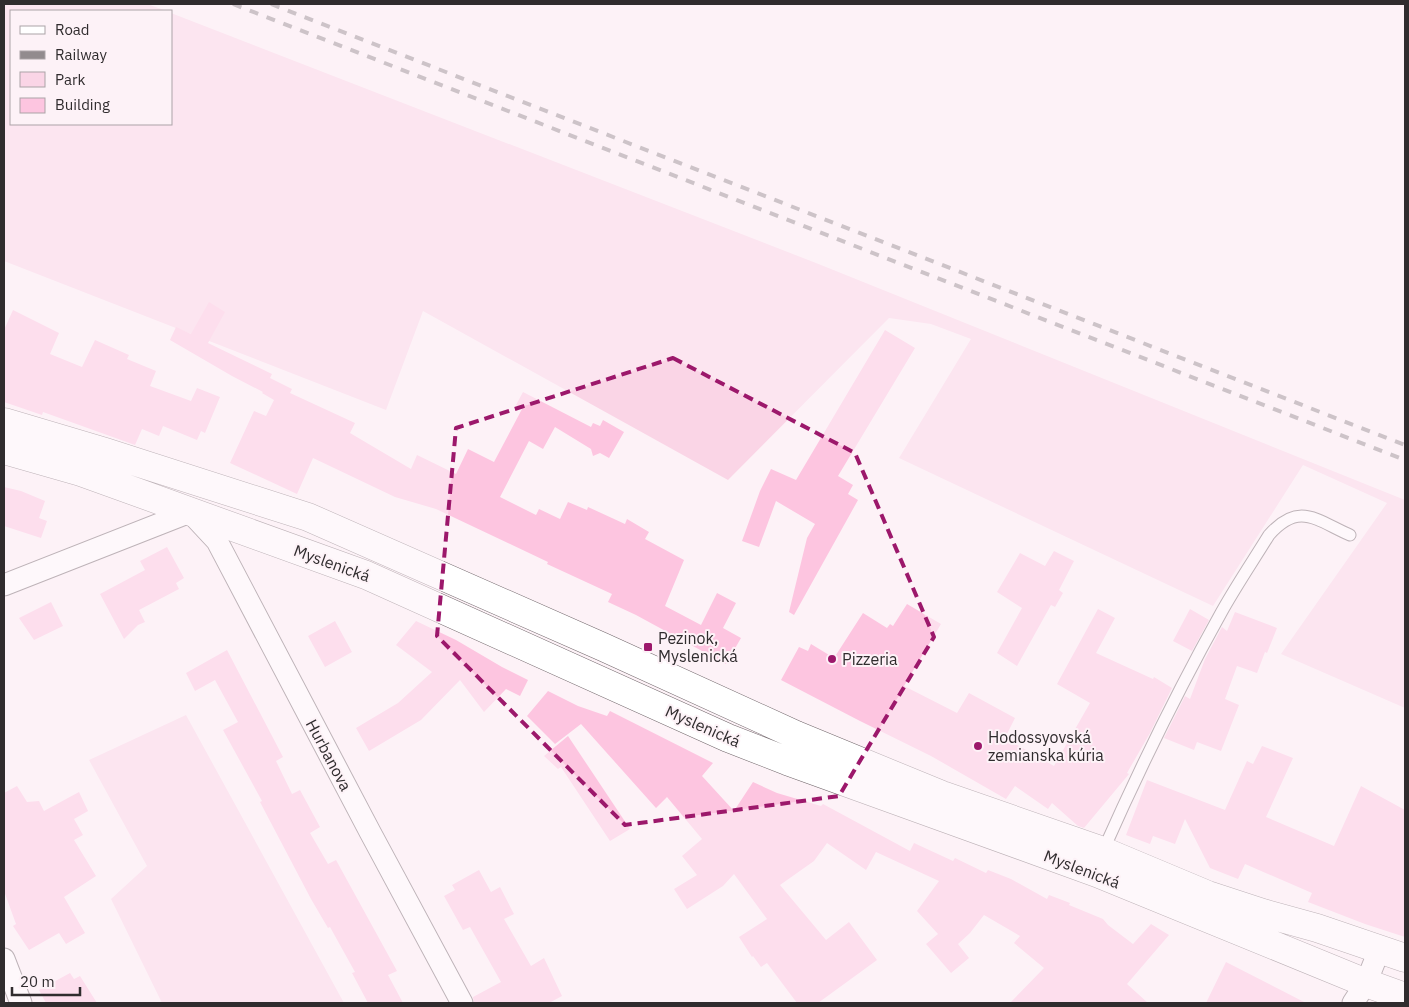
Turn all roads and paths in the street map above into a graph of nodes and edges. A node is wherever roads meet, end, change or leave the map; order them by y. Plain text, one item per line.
1 (4, 422) edge
2 (4, 450) edge
3 (190, 512) junction
4 (1350, 535) dead end
5 (4, 585) edge
6 (1104, 851) junction
7 (1380, 948) junction
8 (1405, 958) edge
9 (4, 959) edge
10 (1359, 993) edge
11 (1405, 997) edge
12 (21, 1003) edge
13 (462, 1003) edge

1 - 6 main road, Myslenická
2 - 3 main road, Myslenická
3 - 5 street
3 - 10 main road, Myslenická
3 - 13 street, Hurbanova
4 - 6 lane
6 - 7 main road, Myslenická
7 - 8 main road, Myslenická
7 - 10 street
9 - 12 street
10 - 11 main road, Myslenická

